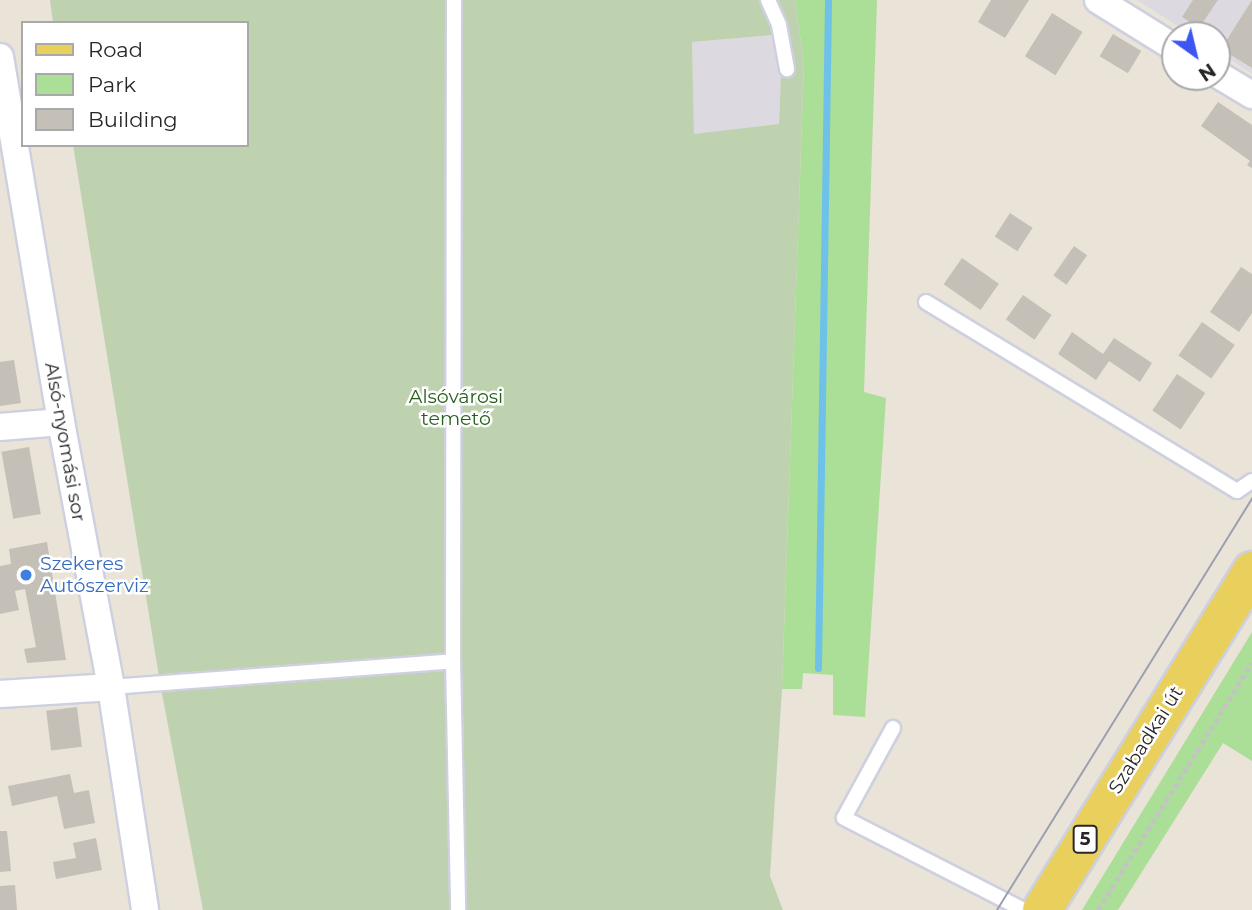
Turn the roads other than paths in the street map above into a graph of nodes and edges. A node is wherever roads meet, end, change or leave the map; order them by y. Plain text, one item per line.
1 (454, 0) edge
2 (768, 0) edge
3 (1098, 0) edge
4 (1161, 39) edge
5 (0, 57) edge
6 (787, 69) dead end
7 (1231, 82) edge
8 (1252, 95) edge
9 (8, 168) edge
10 (926, 302) dead end
11 (61, 422) junction
12 (0, 427) edge
13 (1252, 481) edge
14 (1252, 571) edge
15 (1252, 606) edge
16 (1202, 649) junction
17 (453, 661) junction
18 (111, 687) junction
19 (0, 694) edge
20 (894, 728) dead end
21 (145, 910) edge
22 (458, 910) edge
23 (1024, 910) edge
24 (1042, 910) edge

1 - 17 lane
2 - 6 lane
3 - 4 street
5 - 9 street, Alsó-nyomási sor
7 - 8 street
9 - 11 street, Alsó-nyomási sor
10 - 13 lane
11 - 12 street
11 - 18 street, Alsó-nyomási sor
14 - 16 main road, Szabadkai út / 5
15 - 16 main road
16 - 24 main road, Szabadkai út / 5
17 - 18 lane
17 - 22 lane
18 - 19 street
18 - 21 street, Alsó-nyomási sor
20 - 23 lane

